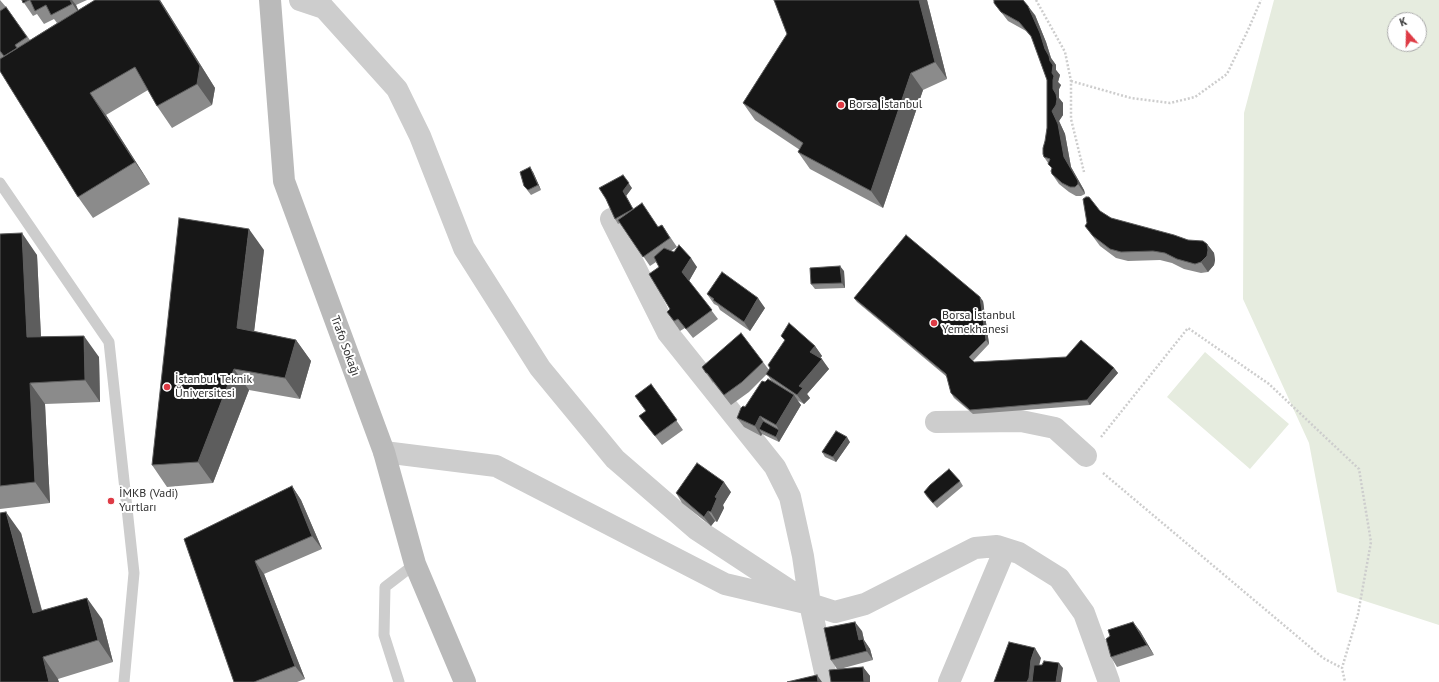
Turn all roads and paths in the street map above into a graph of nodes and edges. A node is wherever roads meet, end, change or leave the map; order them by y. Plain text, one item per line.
1 (270, 0) edge
2 (300, 0) edge
3 (1036, 0) edge
4 (1261, 0) edge
5 (1071, 81) junction
6 (1084, 172) dead end
7 (0, 183) edge
8 (611, 219) edge
9 (936, 422) dead end
10 (384, 452) junction
11 (1086, 456) junction
12 (1005, 549) junction
13 (415, 564) junction
14 (810, 604) junction
15 (1342, 668) junction
16 (827, 681) dead end
17 (124, 682) edge
18 (399, 682) edge
19 (464, 682) edge
20 (949, 682) edge
21 (1109, 682) edge
22 (1345, 682) edge

1 - 10 street, Trafo Sokağı
2 - 14 street
3 - 5 path
4 - 5 path
5 - 6 path
7 - 17 lane
8 - 14 street
9 - 11 street
10 - 13 street, Trafo Sokağı
10 - 14 street
11 - 15 path
11 - 15 path
12 - 14 street
12 - 20 street
12 - 21 street
13 - 18 lane
13 - 19 street, Trafo Sokağı
14 - 16 street
15 - 22 path

